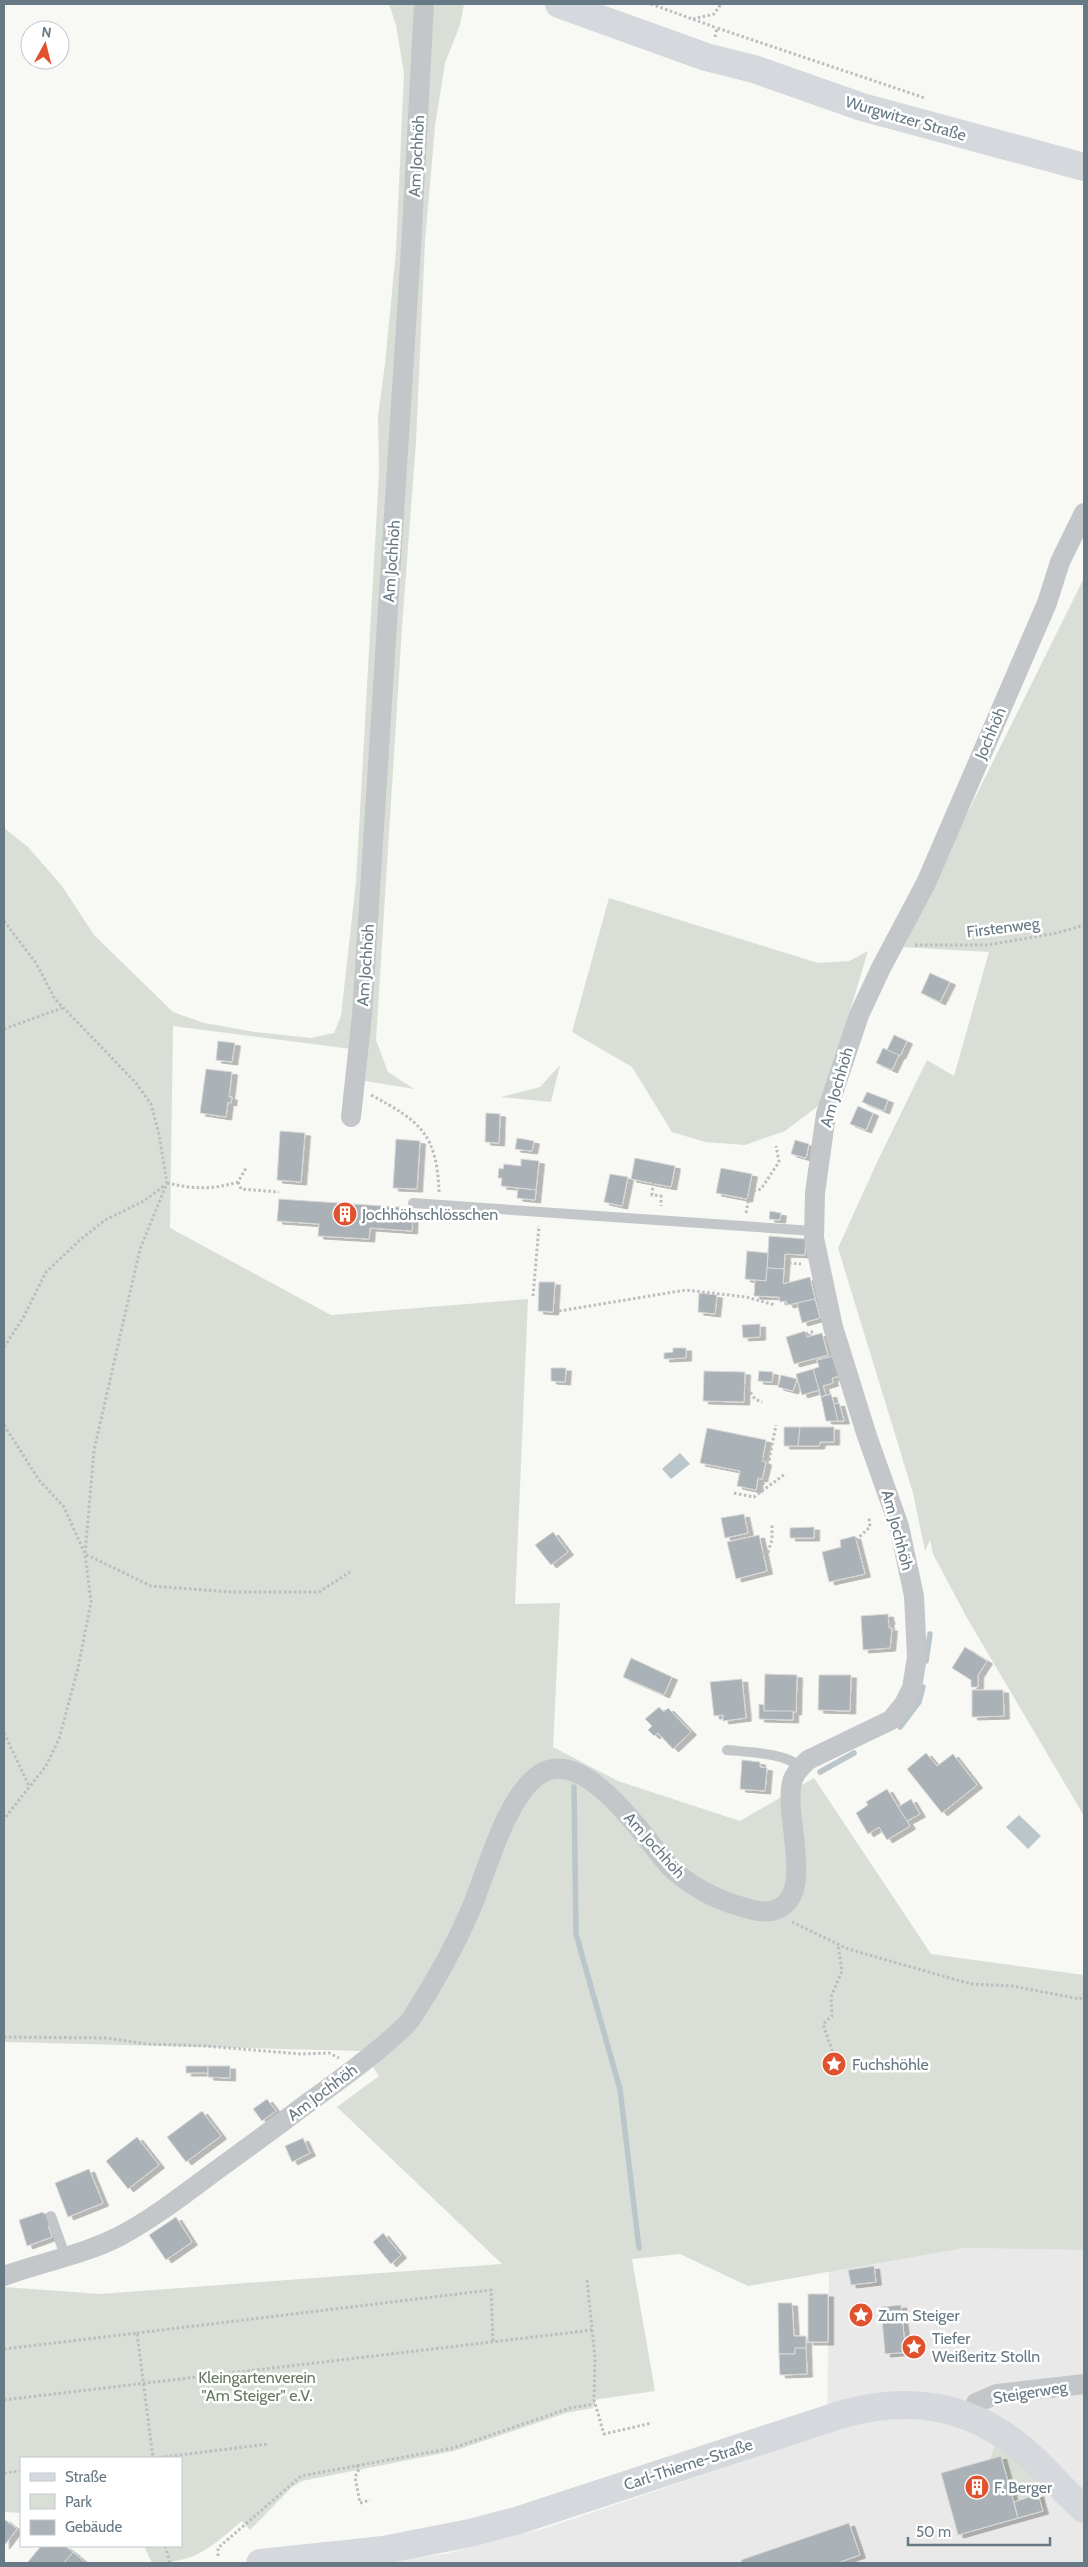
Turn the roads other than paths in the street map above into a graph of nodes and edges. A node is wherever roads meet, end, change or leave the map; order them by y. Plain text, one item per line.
1 (424, 4) edge
2 (559, 4) edge
3 (1084, 167) edge
4 (1084, 513) edge
5 (892, 947) joint
6 (351, 1117) dead end
7 (413, 1203) dead end
8 (813, 1231) junction
9 (727, 1750) dead end
10 (800, 1767) junction
11 (51, 2216) dead end
12 (66, 2258) junction
13 (4, 2276) edge
14 (1084, 2384) edge
15 (966, 2408) junction
16 (1084, 2509) edge
17 (260, 2563) edge

1 - 6 street, Am Jochhöh
2 - 3 main road, Wurgwitzer Straße
4 - 5 street, Jochhöh
5 - 8 street, Am Jochhöh
7 - 8 lane
8 - 10 street, Am Jochhöh
9 - 10 lane
10 - 12 street, Am Jochhöh
11 - 12 lane
12 - 13 street, Am Jochhöh
14 - 15 street, Steigerweg
15 - 16 main road, Carl-Thieme-Straße
15 - 17 main road, Carl-Thieme-Straße

